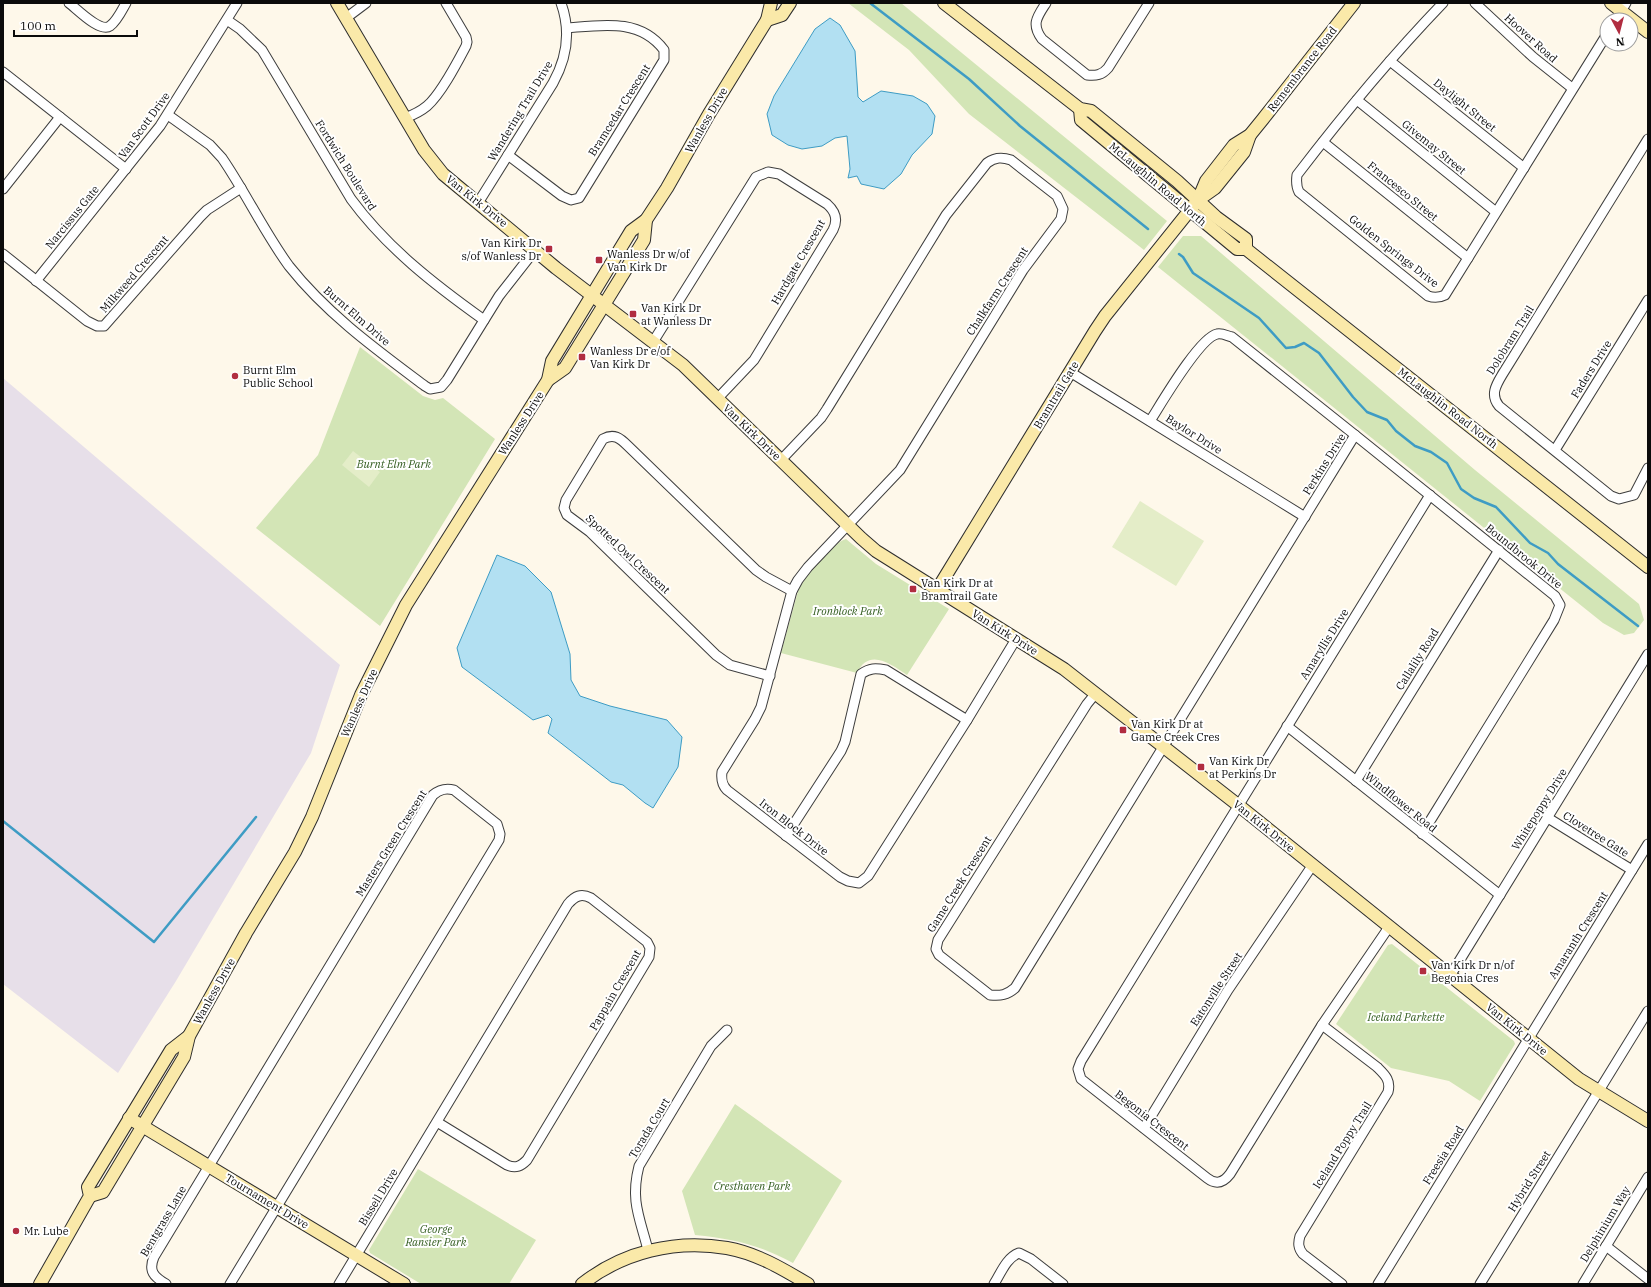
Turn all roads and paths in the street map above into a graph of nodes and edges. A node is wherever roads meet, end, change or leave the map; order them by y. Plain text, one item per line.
1 (69, 3) edge
2 (126, 3) edge
3 (237, 3) edge
4 (337, 3) edge
5 (366, 3) edge
6 (446, 3) edge
7 (561, 3) edge
8 (772, 3) edge
9 (790, 3) edge
10 (944, 3) edge
11 (1046, 3) edge
12 (1149, 3) edge
13 (1353, 3) edge
14 (1442, 3) edge
15 (1475, 3) edge
16 (1611, 3) edge
17 (1621, 11) edge
18 (346, 18) junction
19 (227, 20) junction
20 (767, 20) junction
21 (567, 28) junction
22 (1648, 32) edge
23 (1599, 46) edge
24 (1390, 61) junction
25 (3, 72) edge
26 (1572, 88) junction
27 (1357, 100) junction
28 (1080, 110) junction
29 (168, 115) junction
30 (60, 116) junction
31 (405, 118) junction
32 (1323, 142) junction
33 (1647, 145) edge
34 (508, 155) junction
35 (1524, 168) junction
36 (126, 169) junction
37 (241, 188) junction
38 (3, 189) edge
39 (1198, 200) junction
40 (478, 203) junction
41 (1190, 210) junction
42 (1496, 212) junction
43 (646, 220) junction
44 (1246, 249) junction
45 (535, 250) junction
46 (3, 254) edge
47 (1468, 258) junction
48 (36, 281) junction
49 (592, 295) junction
50 (1648, 300) edge
51 (604, 305) junction
52 (484, 320) junction
53 (652, 342) junction
54 (1070, 372) junction
55 (548, 380) junction
56 (718, 398) junction
57 (1150, 421) junction
58 (1355, 435) junction
59 (1554, 450) junction
60 (781, 460) junction
61 (1648, 468) edge
62 (1430, 495) junction
63 (1305, 517) junction
64 (848, 525) junction
65 (1499, 550) junction
66 (1648, 567) edge
67 (937, 590) junction
68 (792, 591) junction
69 (1016, 639) junction
70 (1648, 654) edge
71 (770, 676) junction
72 (1096, 693) junction
73 (967, 720) junction
74 (1287, 726) junction
75 (1164, 746) junction
76 (1356, 781) junction
77 (1238, 805) junction
78 (1548, 818) junction
79 (1422, 834) junction
80 (786, 836) junction
81 (1648, 844) edge
82 (1312, 866) junction
83 (1632, 870) junction
84 (1500, 895) junction
85 (1389, 927) junction
86 (1450, 976) junction
87 (1648, 1011) edge
88 (1322, 1025) junction
89 (727, 1030) dead end
90 (189, 1036) junction
91 (1528, 1038) junction
92 (1598, 1091) junction
93 (129, 1118) junction
94 (1648, 1121) edge
95 (437, 1122) junction
96 (143, 1126) junction
97 (1144, 1128) junction
98 (209, 1166) junction
99 (1648, 1177) edge
100 (90, 1196) junction
101 (277, 1207) junction
102 (1606, 1246) junction
103 (648, 1250) junction
104 (357, 1255) junction
105 (1648, 1279) edge
106 (40, 1284) edge
107 (166, 1284) edge
108 (230, 1284) edge
109 (339, 1284) edge
110 (404, 1284) edge
111 (582, 1284) edge
112 (808, 1284) edge
113 (994, 1284) edge
114 (1063, 1284) edge
115 (1342, 1284) edge
116 (1378, 1284) edge
117 (1480, 1284) edge
118 (1583, 1284) edge

1 - 2 street
3 - 19 street, Van Scott Drive
4 - 18 street, Van Kirk Drive
5 - 18 street
6 - 31 street
7 - 21 street, Wandering Trail Drive
8 - 20 street, Wanless Drive
9 - 20 street
10 - 28 street, McLaughlin Road North
11 - 12 street
13 - 39 street, Remembrance Road
14 - 24 street, Golden Springs Drive
15 - 26 street, Hoover Road
16 - 17 street
17 - 22 street
18 - 31 street, Van Kirk Drive
19 - 29 street, Van Scott Drive
19 - 52 street, Fordwich Boulevard
20 - 43 street, Wanless Drive
21 - 34 street, Wandering Trail Drive
21 - 34 street, Bramcedar Crescent
23 - 26 street, Golden Springs Drive
24 - 27 street, Golden Springs Drive
24 - 35 street, Daylight Street
25 - 30 street, Van Scott Drive
26 - 35 street, Golden Springs Drive
27 - 32 street, Golden Springs Drive
27 - 42 street, Givemay Street
28 - 39 street, McLaughlin Road North
28 - 41 street, McLaughlin Road North
29 - 36 street, Van Scott Drive
29 - 37 street, Burnt Elm Drive
30 - 36 street, Van Scott Drive
30 - 38 street
31 - 40 street, Van Kirk Drive
32 - 47 street, Francesco Street
32 - 47 street, Golden Springs Drive
33 - 59 street, Dolobram Trail
34 - 40 street, Wandering Trail Drive
35 - 42 street, Golden Springs Drive
36 - 48 street, Narcissus Gate
37 - 48 street, Milkweed Crescent
37 - 52 street, Burnt Elm Drive
39 - 41 street, Bramtrail Gate
39 - 44 street, McLaughlin Road North
40 - 45 street, Van Kirk Drive
41 - 44 street, McLaughlin Road North
41 - 54 street, Bramtrail Gate
42 - 47 street, Golden Springs Drive
43 - 49 street, Wanless Drive
43 - 51 street, Wanless Drive
44 - 66 street, McLaughlin Road North
45 - 49 street, Van Kirk Drive
45 - 52 street, Burnt Elm Drive
46 - 48 street, Milkweed Crescent
49 - 51 street, Van Kirk Drive
49 - 55 street, Wanless Drive
50 - 59 street, Faders Drive
51 - 53 street, Van Kirk Drive
51 - 55 street, Wanless Drive
53 - 56 street, Van Kirk Drive
53 - 56 street, Hardgate Crescent
54 - 57 street, Baylor Drive
54 - 67 street, Bramtrail Gate
55 - 90 street, Wanless Drive
56 - 60 street, Van Kirk Drive
57 - 58 street, Perkins Drive
57 - 63 street, Baylor Drive
58 - 62 street, Boundbrook Drive
58 - 63 street, Perkins Drive
59 - 61 street, Dolobram Trail
60 - 64 street, Van Kirk Drive
60 - 64 street, Chalkfarm Crescent
62 - 65 street, Boundbrook Drive
62 - 74 street, Amaryllis Drive
63 - 75 street, Perkins Drive
64 - 67 street, Van Kirk Drive
64 - 68 street, Iron Block Drive
65 - 76 street, Callalily Road
65 - 79 street, Boundbrook Drive
67 - 69 street, Van Kirk Drive
68 - 71 street, Iron Block Drive
68 - 71 street, Spotted Owl Crescent
69 - 72 street, Van Kirk Drive
69 - 73 street, Iron Block Drive
70 - 78 street, Whitepoppy Drive
71 - 80 street, Iron Block Drive
72 - 75 street, Van Kirk Drive
72 - 75 street, Game Creek Crescent
73 - 80 street, Iron Block Drive
73 - 80 street
74 - 76 street, Windflower Road
74 - 77 street, Amaryllis Drive
75 - 77 street, Van Kirk Drive
76 - 79 street, Windflower Road
77 - 82 street, Van Kirk Drive
77 - 97 street, Begonia Crescent
78 - 83 street, Clovetree Gate
78 - 84 street, Whitepoppy Drive
79 - 84 street, Windflower Road
81 - 83 street, Amaranth Crescent
82 - 85 street, Van Kirk Drive
82 - 97 street, Eatonville Street
83 - 91 street, Amaranth Crescent
84 - 86 street, Whitepoppy Drive
85 - 86 street, Van Kirk Drive
85 - 88 street, Begonia Crescent
86 - 91 street, Van Kirk Drive
87 - 92 street
88 - 97 street, Begonia Crescent
88 - 115 street, Iceland Poppy Trail
89 - 103 street, Torada Court
90 - 93 street, Wanless Drive
90 - 96 street, Wanless Drive
91 - 92 street, Van Kirk Drive
91 - 116 street, Freesia Road
92 - 94 street, Van Kirk Drive
92 - 117 street, Hybrid Street
93 - 96 street, Tournament Drive
93 - 100 street, Wanless Drive
95 - 95 street, Pappain Crescent
95 - 104 street, Bissell Drive
96 - 98 street, Tournament Drive
96 - 100 street, Wanless Drive
98 - 101 street, Tournament Drive
98 - 101 street, Masters Green Crescent
98 - 107 street, Bentgrass Lane
99 - 102 street, Delphinium Way
100 - 106 street, Wanless Drive
101 - 104 street, Tournament Drive
101 - 108 street, Masters Green Crescent
102 - 105 street
102 - 118 street, Delphinium Way
103 - 111 street
103 - 112 street
104 - 109 street, Bissell Drive
104 - 110 street, Tournament Drive
113 - 114 street

